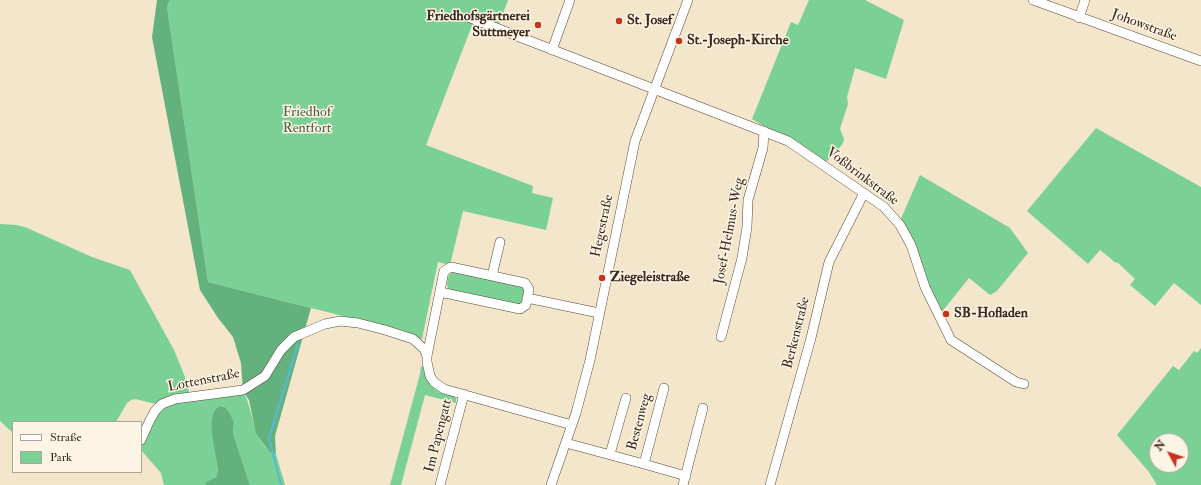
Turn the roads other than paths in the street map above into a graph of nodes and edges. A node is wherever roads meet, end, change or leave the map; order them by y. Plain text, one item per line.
1 (570, 0) edge
2 (688, 0) edge
3 (1033, 0) edge
4 (1085, 0) edge
5 (468, 17) dead end
6 (1079, 18) junction
7 (552, 50) junction
8 (1201, 61) edge
9 (655, 89) junction
10 (764, 131) junction
11 (864, 193) junction
12 (500, 242) dead end
13 (492, 276) junction
14 (440, 292) junction
15 (528, 298) junction
16 (599, 313) junction
17 (721, 337) dead end
18 (427, 356) junction
19 (1024, 384) dead end
20 (664, 388) dead end
21 (464, 394) junction
22 (626, 398) dead end
23 (703, 408) dead end
24 (572, 425) junction
25 (142, 438) edge
26 (566, 444) junction
27 (610, 454) junction
28 (644, 464) junction
29 (684, 481) edge
30 (440, 485) edge
31 (551, 485) edge
32 (770, 485) edge

1 - 7 street
2 - 9 street, Hegestraße
3 - 6 street, Johowstraße
4 - 6 street
5 - 7 street
6 - 8 street, Johowstraße
7 - 9 street
9 - 10 street, Voßbrinkstraße
9 - 16 street, Hegestraße
10 - 11 street, Voßbrinkstraße
10 - 17 street, Josef-Helmus-Weg
11 - 19 street, Voßbrinkstraße
11 - 32 street, Berkenstraße
12 - 13 street
13 - 14 street, Lottenstraße
13 - 15 street, Lottenstraße
14 - 15 street
14 - 18 street, Lottenstraße
15 - 16 street
16 - 24 street, Hegestraße
18 - 21 street, Lottenstraße
18 - 25 street, Lottenstraße
20 - 28 street, Bestenweg
21 - 24 street, Lottenstraße
21 - 30 street, Im Papengatt
22 - 27 street, Bestenweg
23 - 29 street, Bestenweg
24 - 26 street, Hegestraße
26 - 27 street, Bestenweg
26 - 31 street, Hegestraße
27 - 28 street, Bestenweg
28 - 29 street, Bestenweg

